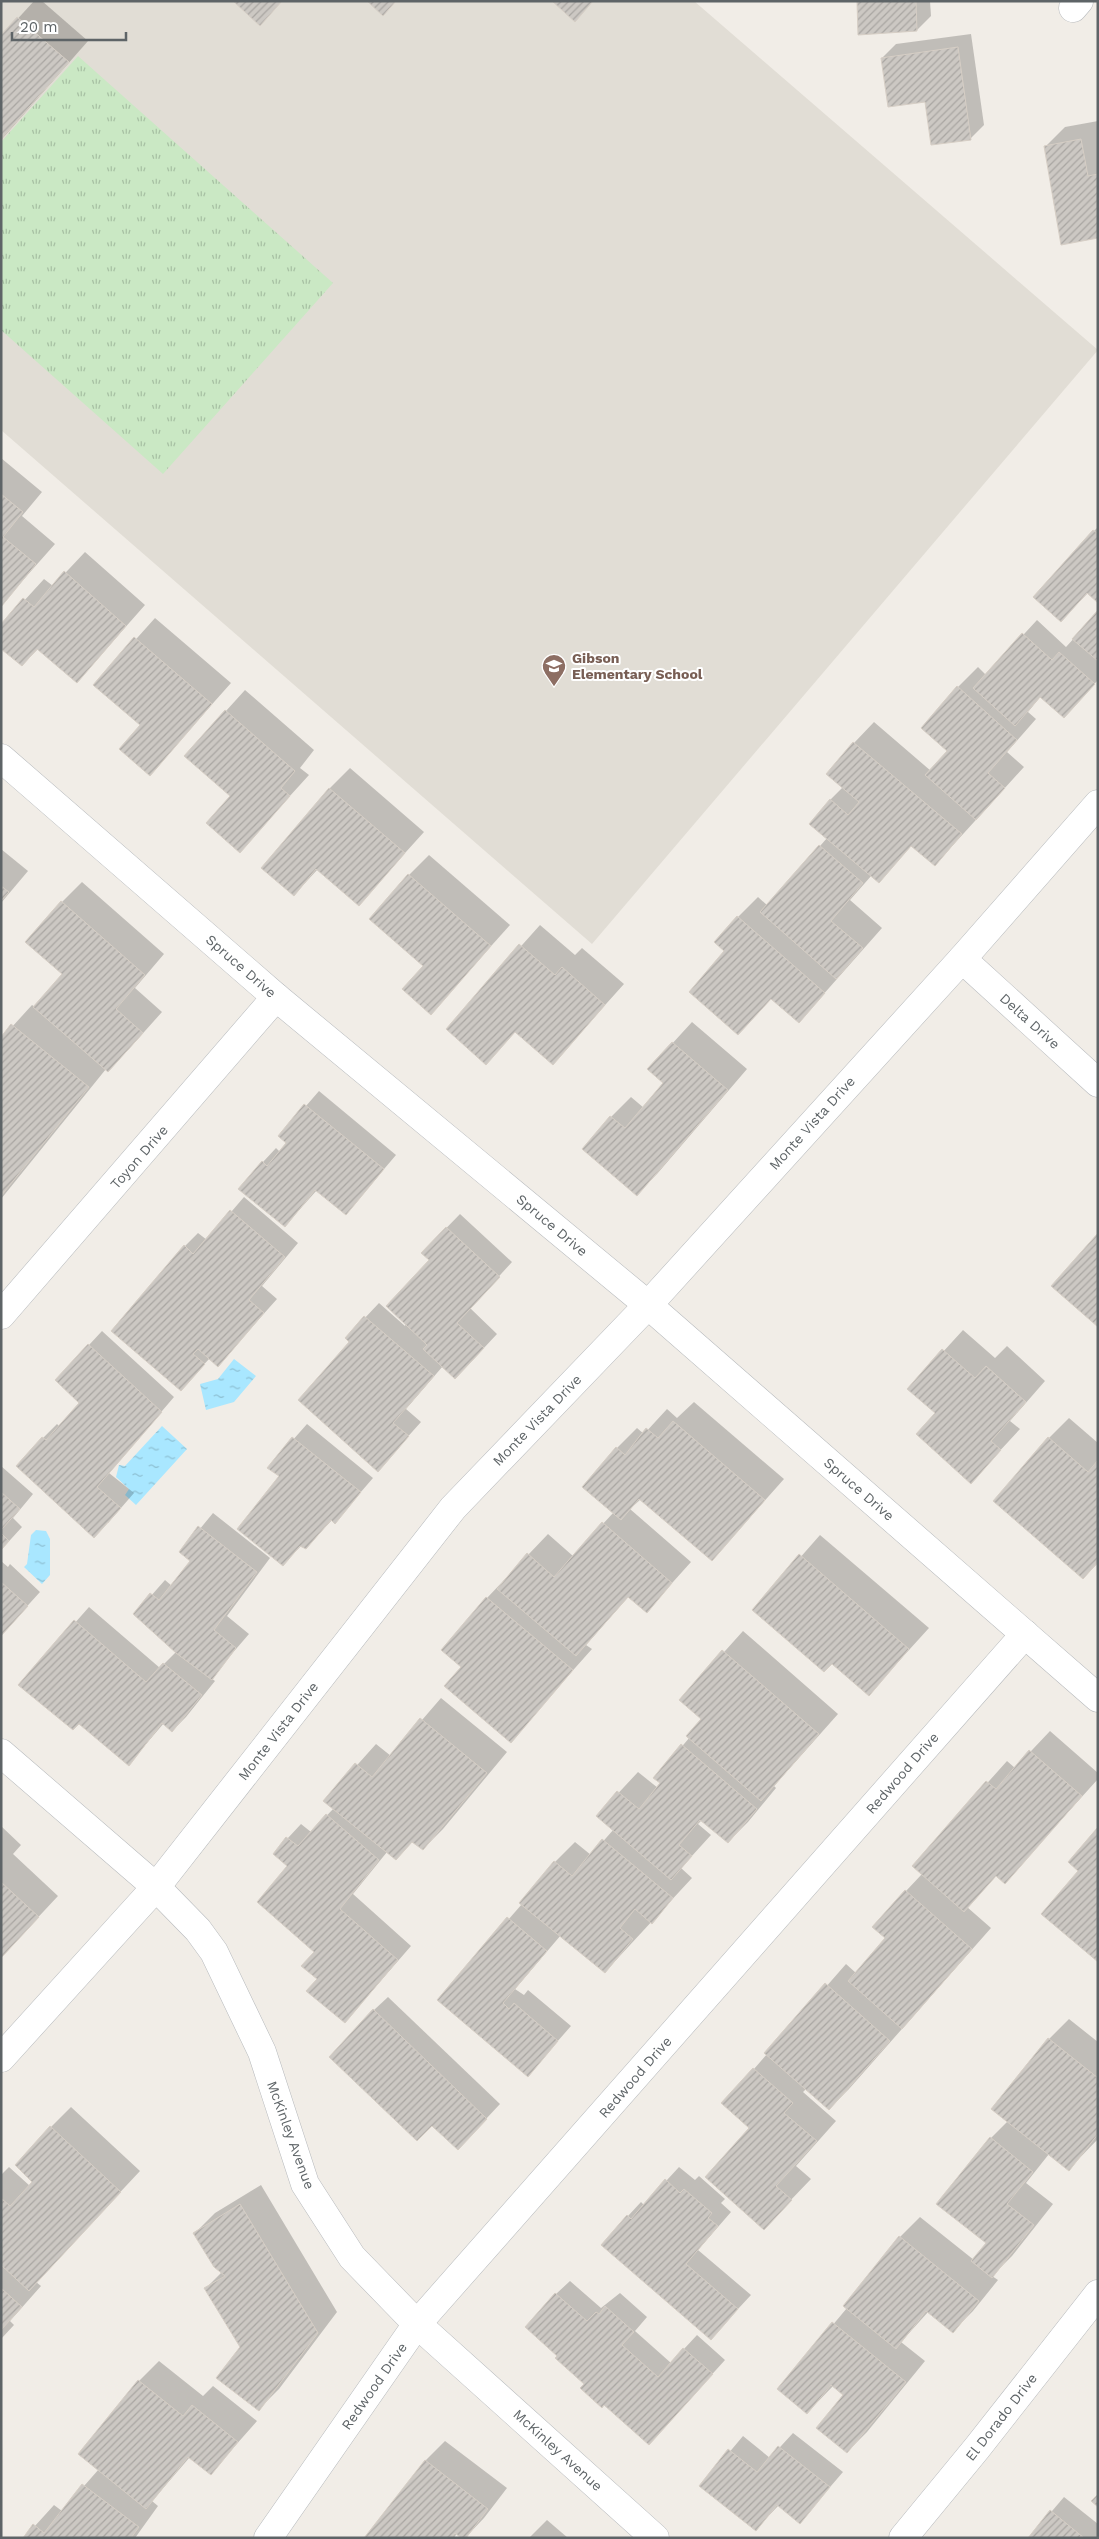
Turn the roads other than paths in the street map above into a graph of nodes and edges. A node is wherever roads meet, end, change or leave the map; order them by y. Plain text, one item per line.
1 (1, 758) edge
2 (1098, 804) edge
3 (962, 959) junction
4 (276, 997) junction
5 (1098, 1083) edge
6 (648, 1305) junction
7 (1, 1316) edge
8 (1024, 1634) junction
9 (1098, 1698) edge
10 (1, 1753) edge
11 (156, 1887) junction
12 (1, 2058) edge
13 (1098, 2294) edge
14 (417, 2324) junction
15 (268, 2538) edge
16 (656, 2538) edge
17 (903, 2538) edge

1 - 4 street, Spruce Drive
2 - 3 street, Monte Vista Drive
3 - 5 street, Delta Drive
3 - 6 street, Monte Vista Drive
4 - 6 street, Spruce Drive
4 - 7 street, Toyon Drive
6 - 8 street, Spruce Drive
6 - 11 street, Monte Vista Drive
8 - 9 street, Spruce Drive
8 - 14 street, Redwood Drive
10 - 11 street, McKinley Avenue
11 - 12 street, Monte Vista Drive
11 - 14 street, McKinley Avenue
13 - 17 street, El Dorado Drive
14 - 15 street, Redwood Drive
14 - 16 street, McKinley Avenue

